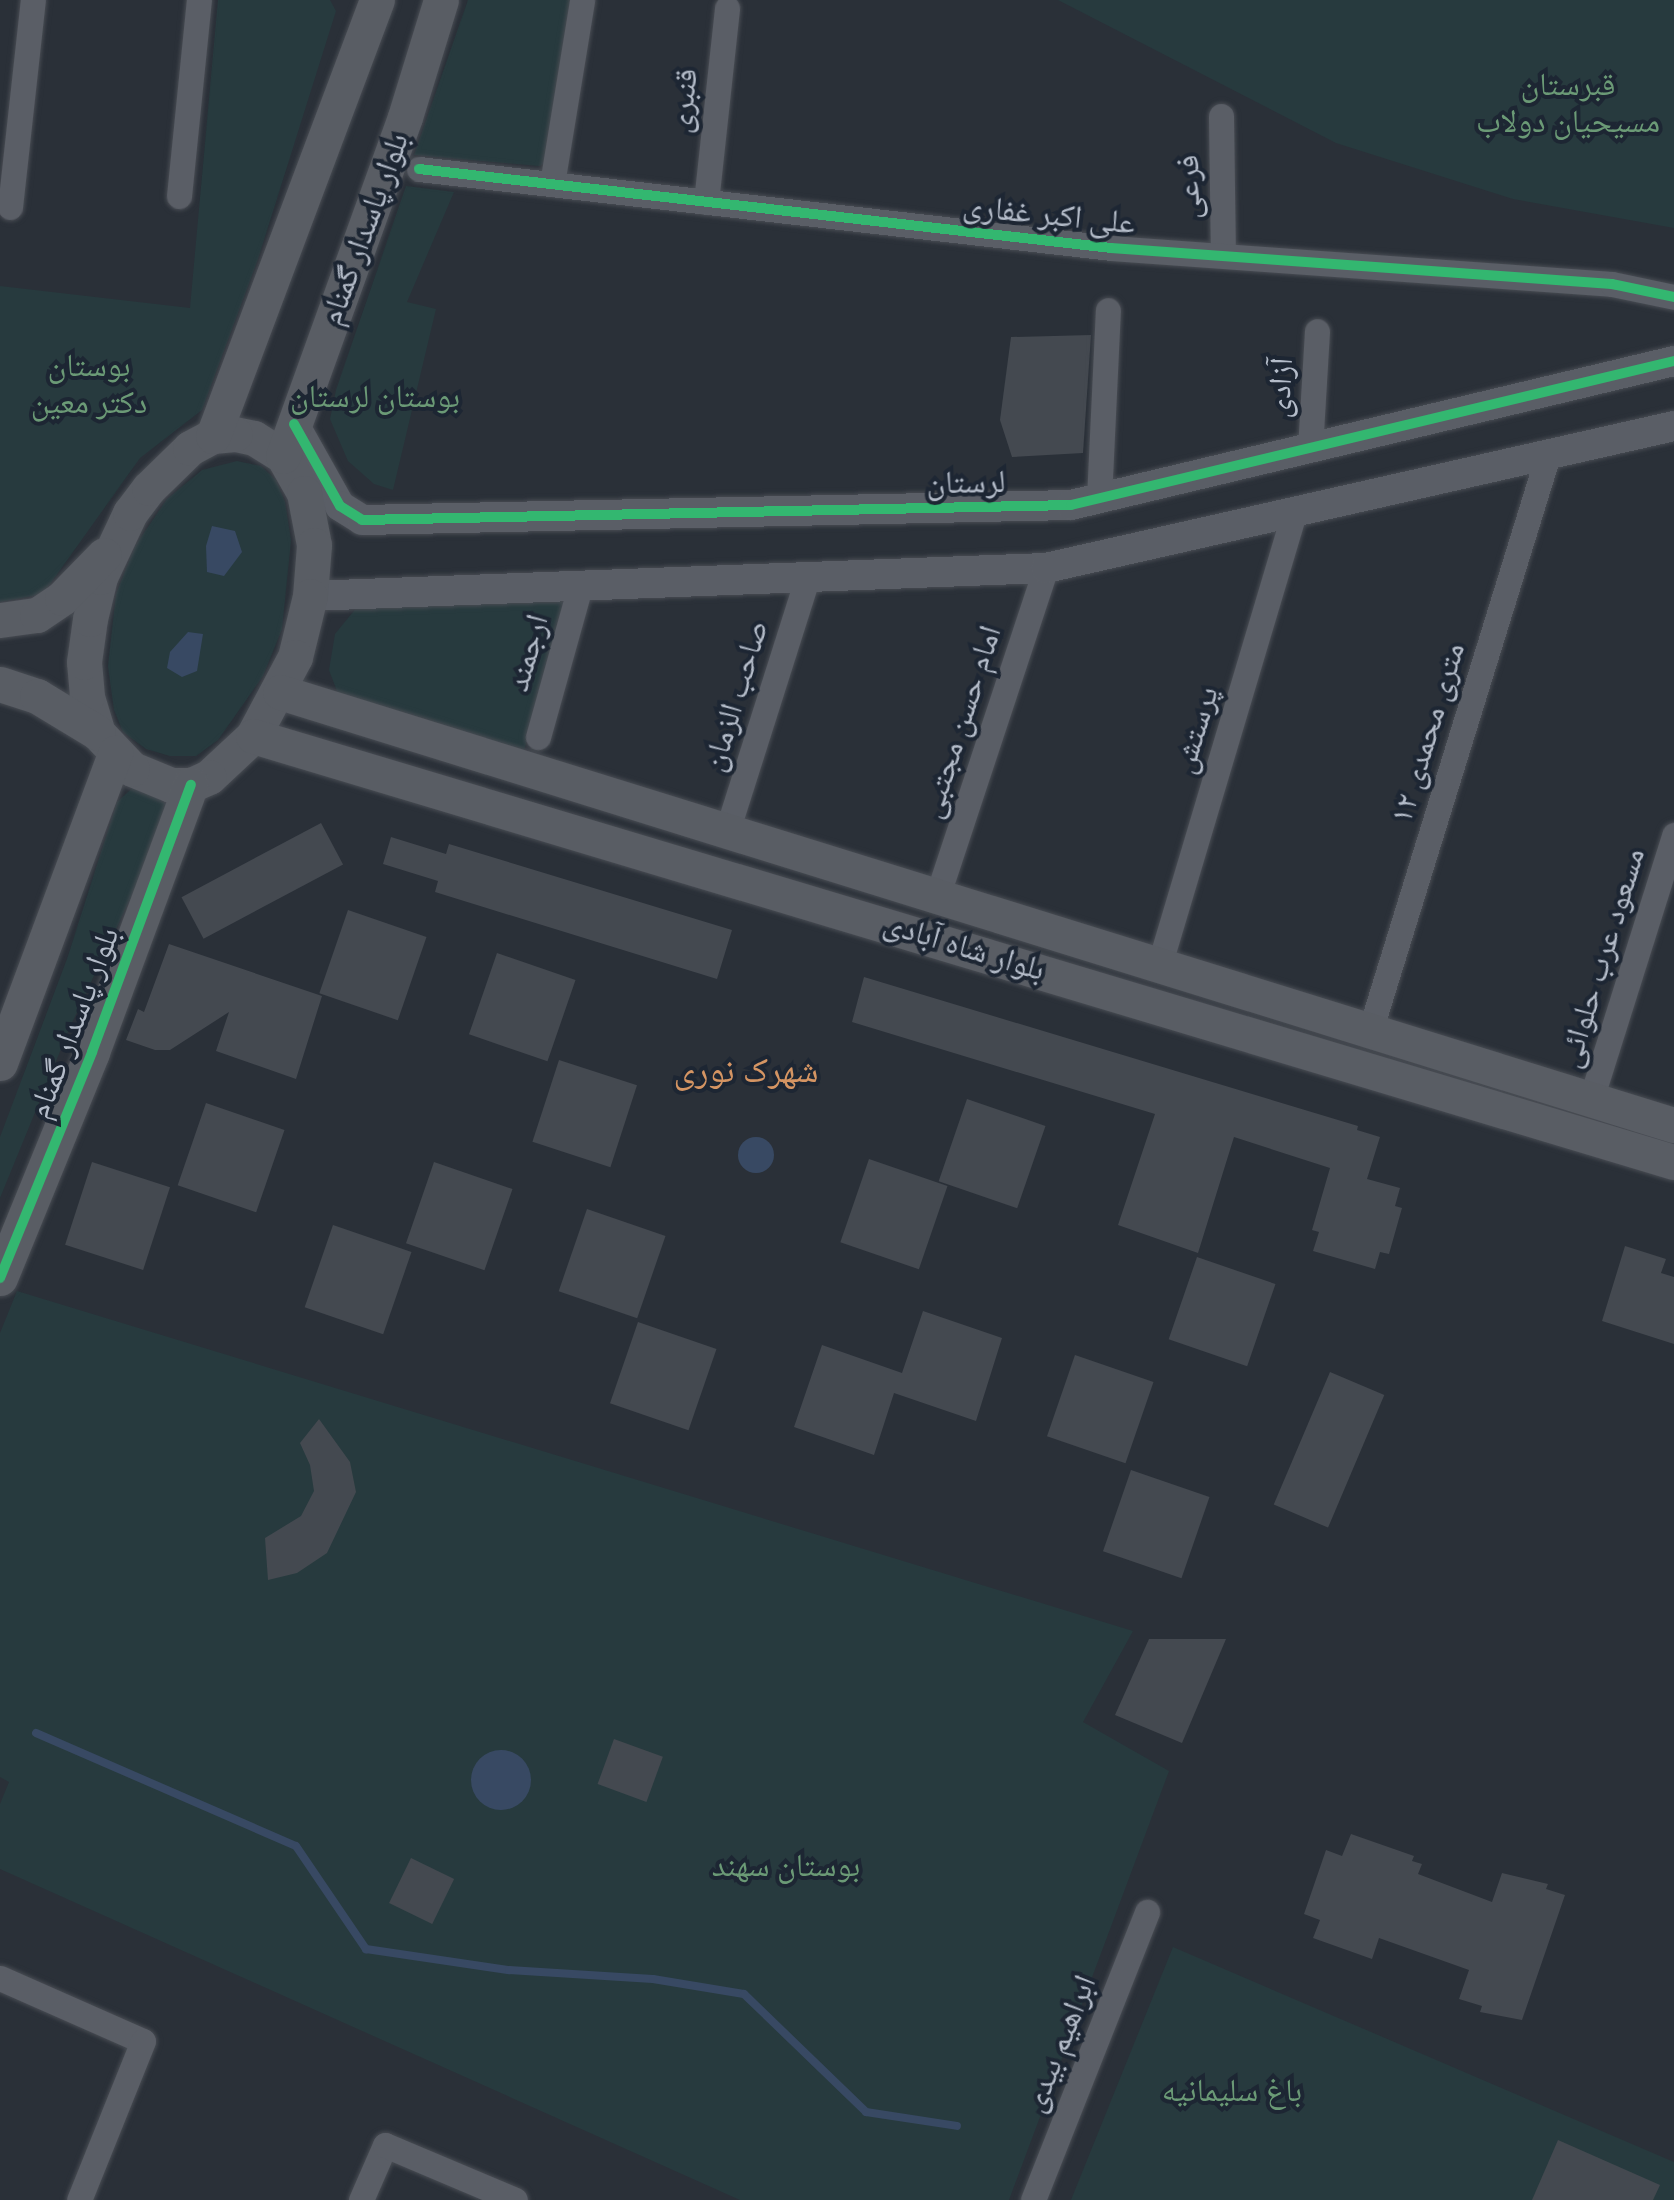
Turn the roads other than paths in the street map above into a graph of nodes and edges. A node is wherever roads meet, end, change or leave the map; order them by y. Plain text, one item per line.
1 (33, 0) edge
2 (198, 0) edge
3 (352, 0) edge
4 (377, 0) edge
5 (441, 0) edge
6 (582, 0) edge
7 (727, 8) dead end
8 (364, 38) junction
9 (1220, 116) dead end
10 (419, 168) dead end
11 (552, 184) junction
12 (179, 196) dead end
13 (706, 202) junction
14 (10, 207) dead end
15 (1223, 256) junction
16 (1674, 297) edge
17 (1108, 310) dead end
18 (1317, 331) dead end
19 (1674, 361) edge
20 (1674, 426) edge
21 (213, 436) junction
22 (288, 440) junction
23 (1310, 449) junction
24 (1548, 455) junction
25 (1098, 499) junction
26 (1294, 514) junction
27 (116, 544) junction
28 (1046, 568) junction
29 (806, 580) junction
30 (580, 588) junction
31 (310, 596) junction
32 (0, 620) edge
33 (0, 684) edge
34 (280, 692) junction
35 (253, 736) junction
36 (538, 737) dead end
37 (107, 743) junction
38 (191, 785) junction
39 (727, 832) junction
40 (1674, 835) edge
41 (937, 897) junction
42 (1159, 966) junction
43 (1370, 1031) junction
44 (0, 1063) edge
45 (1591, 1100) junction
46 (1674, 1125) edge
47 (1674, 1162) edge
48 (0, 1278) edge
49 (1147, 1912) dead end
50 (0, 1978) edge
51 (80, 2200) edge
52 (360, 2200) edge
53 (514, 2200) edge
54 (1032, 2200) edge

1 - 14 street
2 - 12 street
3 - 8 street
4 - 8 main road, بلوار پاسدار گمنام
5 - 22 main road, بلوار پاسدار گمنام
6 - 11 street
7 - 13 street, قنبری
8 - 21 main road, بلوار پاسدار گمنام
9 - 15 street, فرعی
10 - 11 street, علی اکبر غفاری
11 - 13 street, علی اکبر غفاری
13 - 15 street, علی اکبر غفاری
15 - 16 street, علی اکبر غفاری
17 - 25 street
18 - 23 street, آزادی
19 - 23 street, لرستان
20 - 24 street
21 - 22 main road
21 - 27 main road
22 - 25 street, لرستان
22 - 31 main road
23 - 25 street, لرستان
24 - 26 street
24 - 43 street, ۱۲ متری محمدی
26 - 28 street
26 - 42 street, پرستش
27 - 32 main road
27 - 37 main road
28 - 29 street
28 - 41 street, امام حسن مجتبی
29 - 30 street
29 - 39 street, صاحب الزمان
30 - 31 street
30 - 36 street, ارجمند
31 - 34 main road
33 - 37 main road
34 - 35 main road
34 - 39 main road, بلوار شاه آبادی
35 - 38 main road
35 - 47 main road, بلوار شاه آبادی
37 - 38 main road
37 - 44 main road, بلوار پاسدار گمنام
38 - 48 main road, بلوار پاسدار گمنام
39 - 41 main road, بلوار شاه آبادی
40 - 45 street, مسعود عرب حلوائی
41 - 42 main road, بلوار شاه آبادی
42 - 43 main road, بلوار شاه آبادی
43 - 45 main road, بلوار شاه آبادی
45 - 46 main road, بلوار شاه آبادی
49 - 54 street, ابراهیم بیدی
50 - 51 street
52 - 53 street

